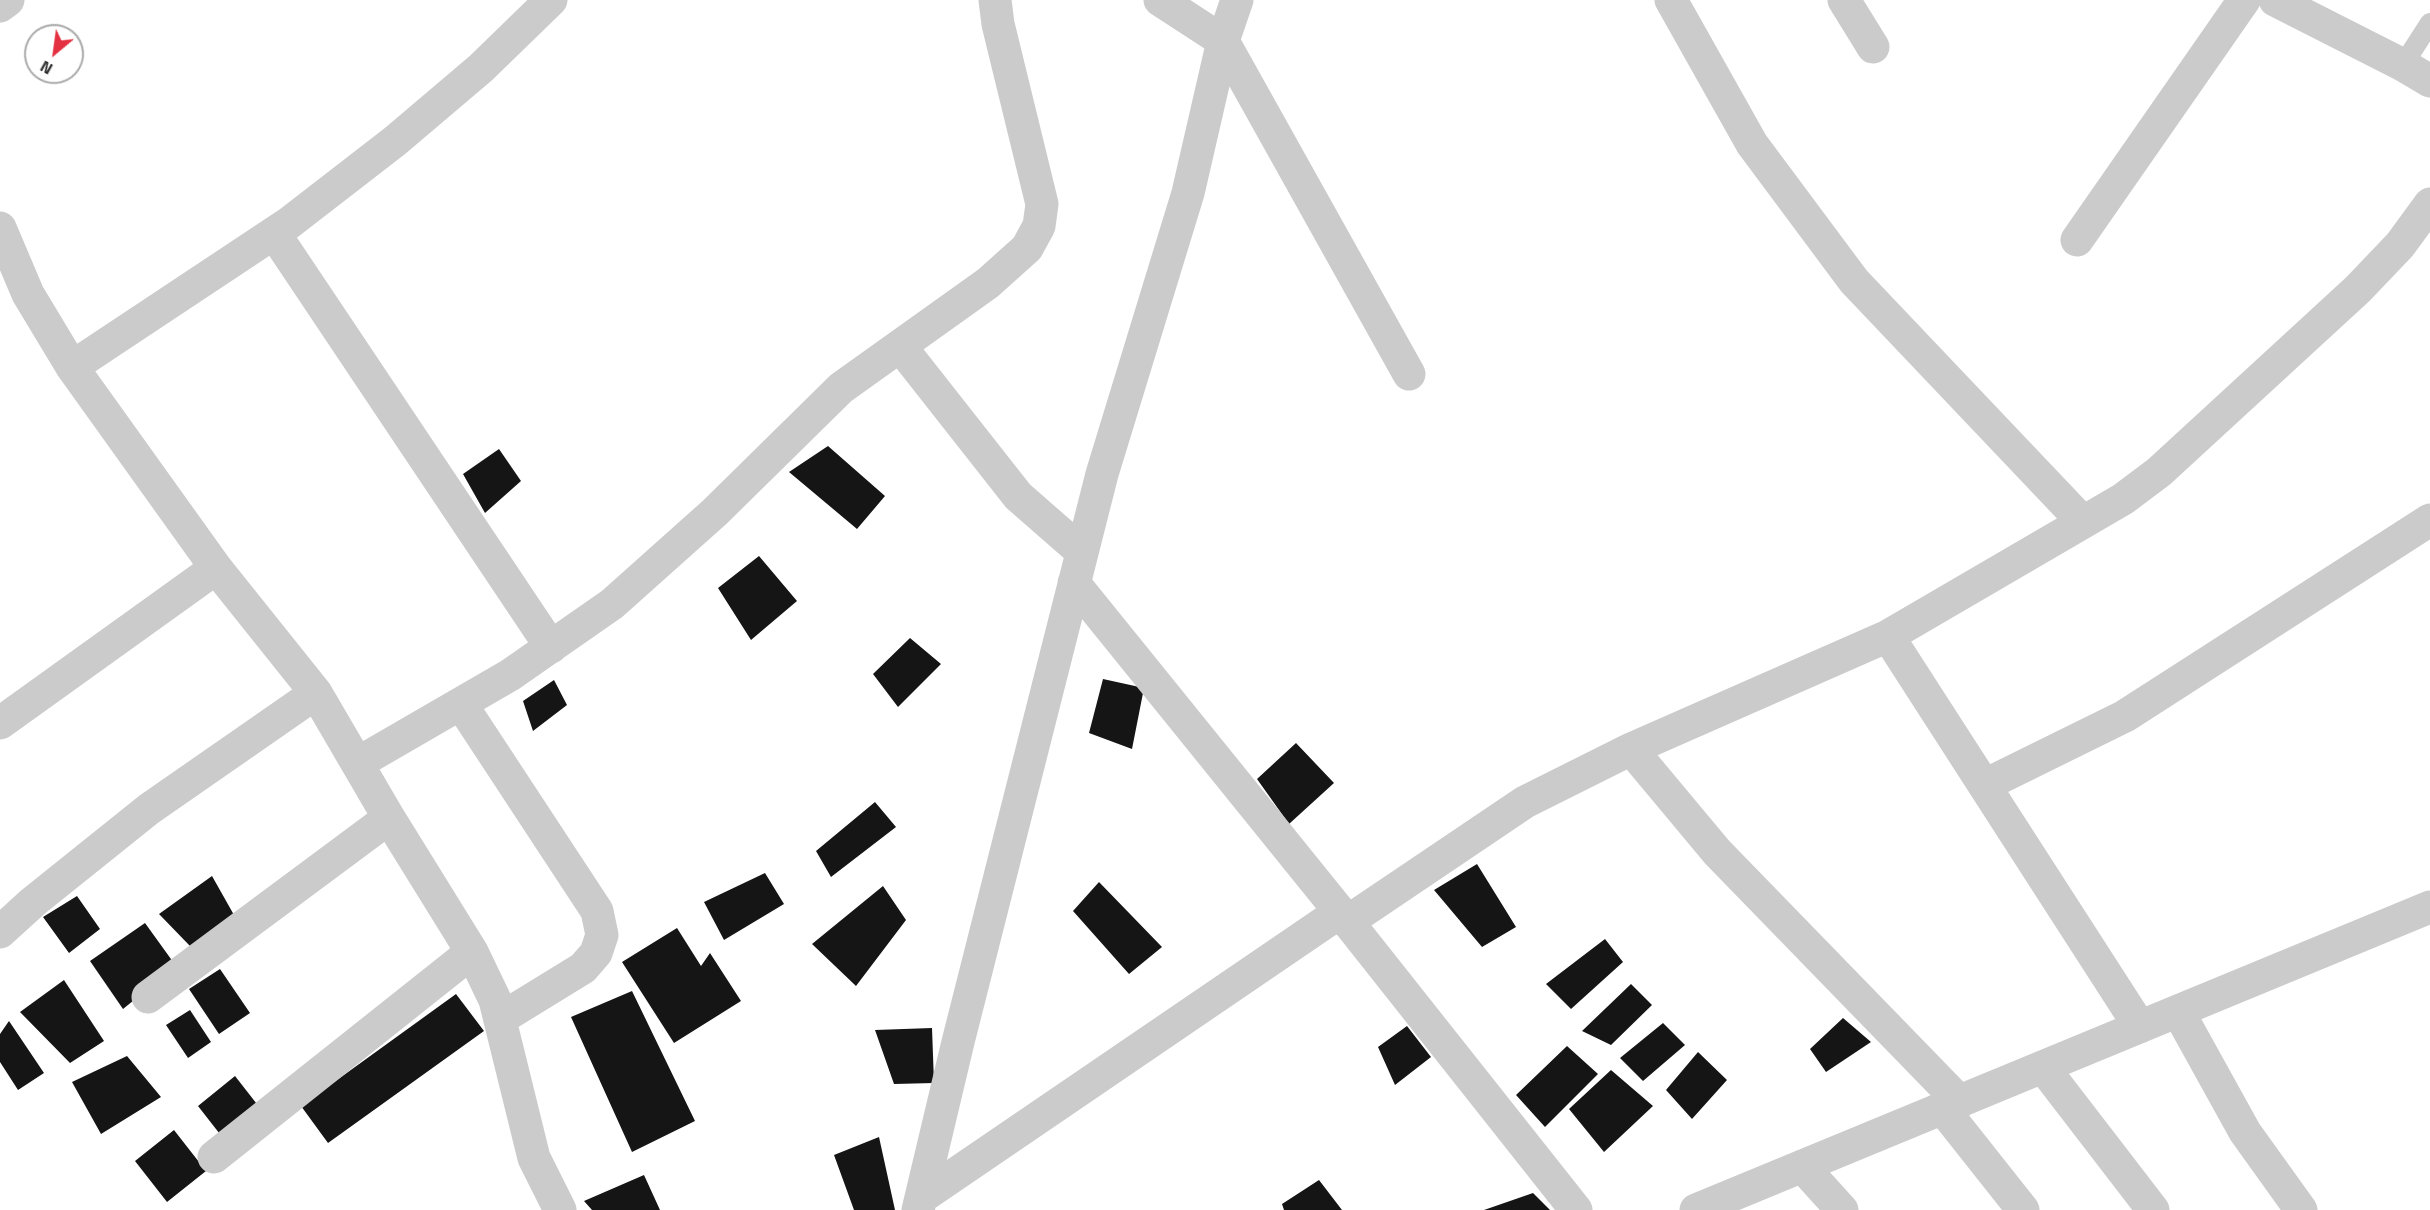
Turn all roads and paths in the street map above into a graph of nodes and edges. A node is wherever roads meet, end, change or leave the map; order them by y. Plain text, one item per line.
1 (8, 0) edge
2 (551, 0) edge
3 (995, 0) edge
4 (1160, 0) edge
5 (1237, 0) edge
6 (1671, 0) edge
7 (1844, 0) edge
8 (2244, 0) edge
9 (2275, 0) edge
10 (0, 6) edge
11 (2430, 23) edge
12 (1223, 41) junction
13 (1873, 47) dead end
14 (2417, 73) edge
15 (2430, 204) edge
16 (0, 228) edge
17 (274, 233) junction
18 (2077, 240) dead end
19 (900, 346) junction
20 (72, 368) junction
21 (1409, 374) dead end
22 (2430, 520) edge
23 (2082, 521) junction
24 (1082, 552) junction
25 (216, 568) junction
26 (1074, 583) junction
27 (1888, 636) junction
28 (551, 647) junction
29 (316, 693) junction
30 (461, 704) junction
31 (0, 723) edge
32 (1631, 749) junction
33 (358, 763) junction
34 (1985, 785) junction
35 (389, 818) junction
36 (2430, 908) edge
37 (1344, 917) junction
38 (0, 932) edge
39 (472, 952) junction
40 (148, 997) dead end
41 (2178, 1011) junction
42 (500, 1019) junction
43 (2140, 1027) junction
44 (2043, 1067) junction
45 (1951, 1105) junction
46 (214, 1157) dead end
47 (1802, 1166) junction
48 (920, 1204) edge
49 (560, 1210) edge
50 (1576, 1210) edge
51 (1696, 1210) edge
52 (1842, 1210) edge
53 (2023, 1210) edge
54 (2153, 1210) edge
55 (2301, 1210) edge

1 - 10 street
2 - 17 street
3 - 19 street
4 - 12 street
5 - 12 street
6 - 23 street
7 - 13 street
8 - 18 street
9 - 14 street
11 - 14 lane
12 - 21 street
12 - 24 street
15 - 23 street
16 - 20 street
17 - 20 street
17 - 28 street
19 - 24 street
19 - 28 street
20 - 25 street
22 - 34 street
23 - 27 street
24 - 26 street
25 - 29 street
25 - 31 street
26 - 37 street
26 - 48 street
27 - 32 street
27 - 34 street
28 - 30 street
29 - 33 street
29 - 38 street
30 - 33 street
30 - 42 street
32 - 37 street
32 - 45 street
33 - 35 street
34 - 43 street
35 - 39 street
35 - 40 street
36 - 41 street
37 - 48 street
37 - 50 street
39 - 42 street
39 - 46 street
41 - 43 street
41 - 55 street
42 - 49 street
43 - 44 street
44 - 45 street
44 - 54 street
45 - 47 street
45 - 53 street
47 - 51 street
47 - 52 street

